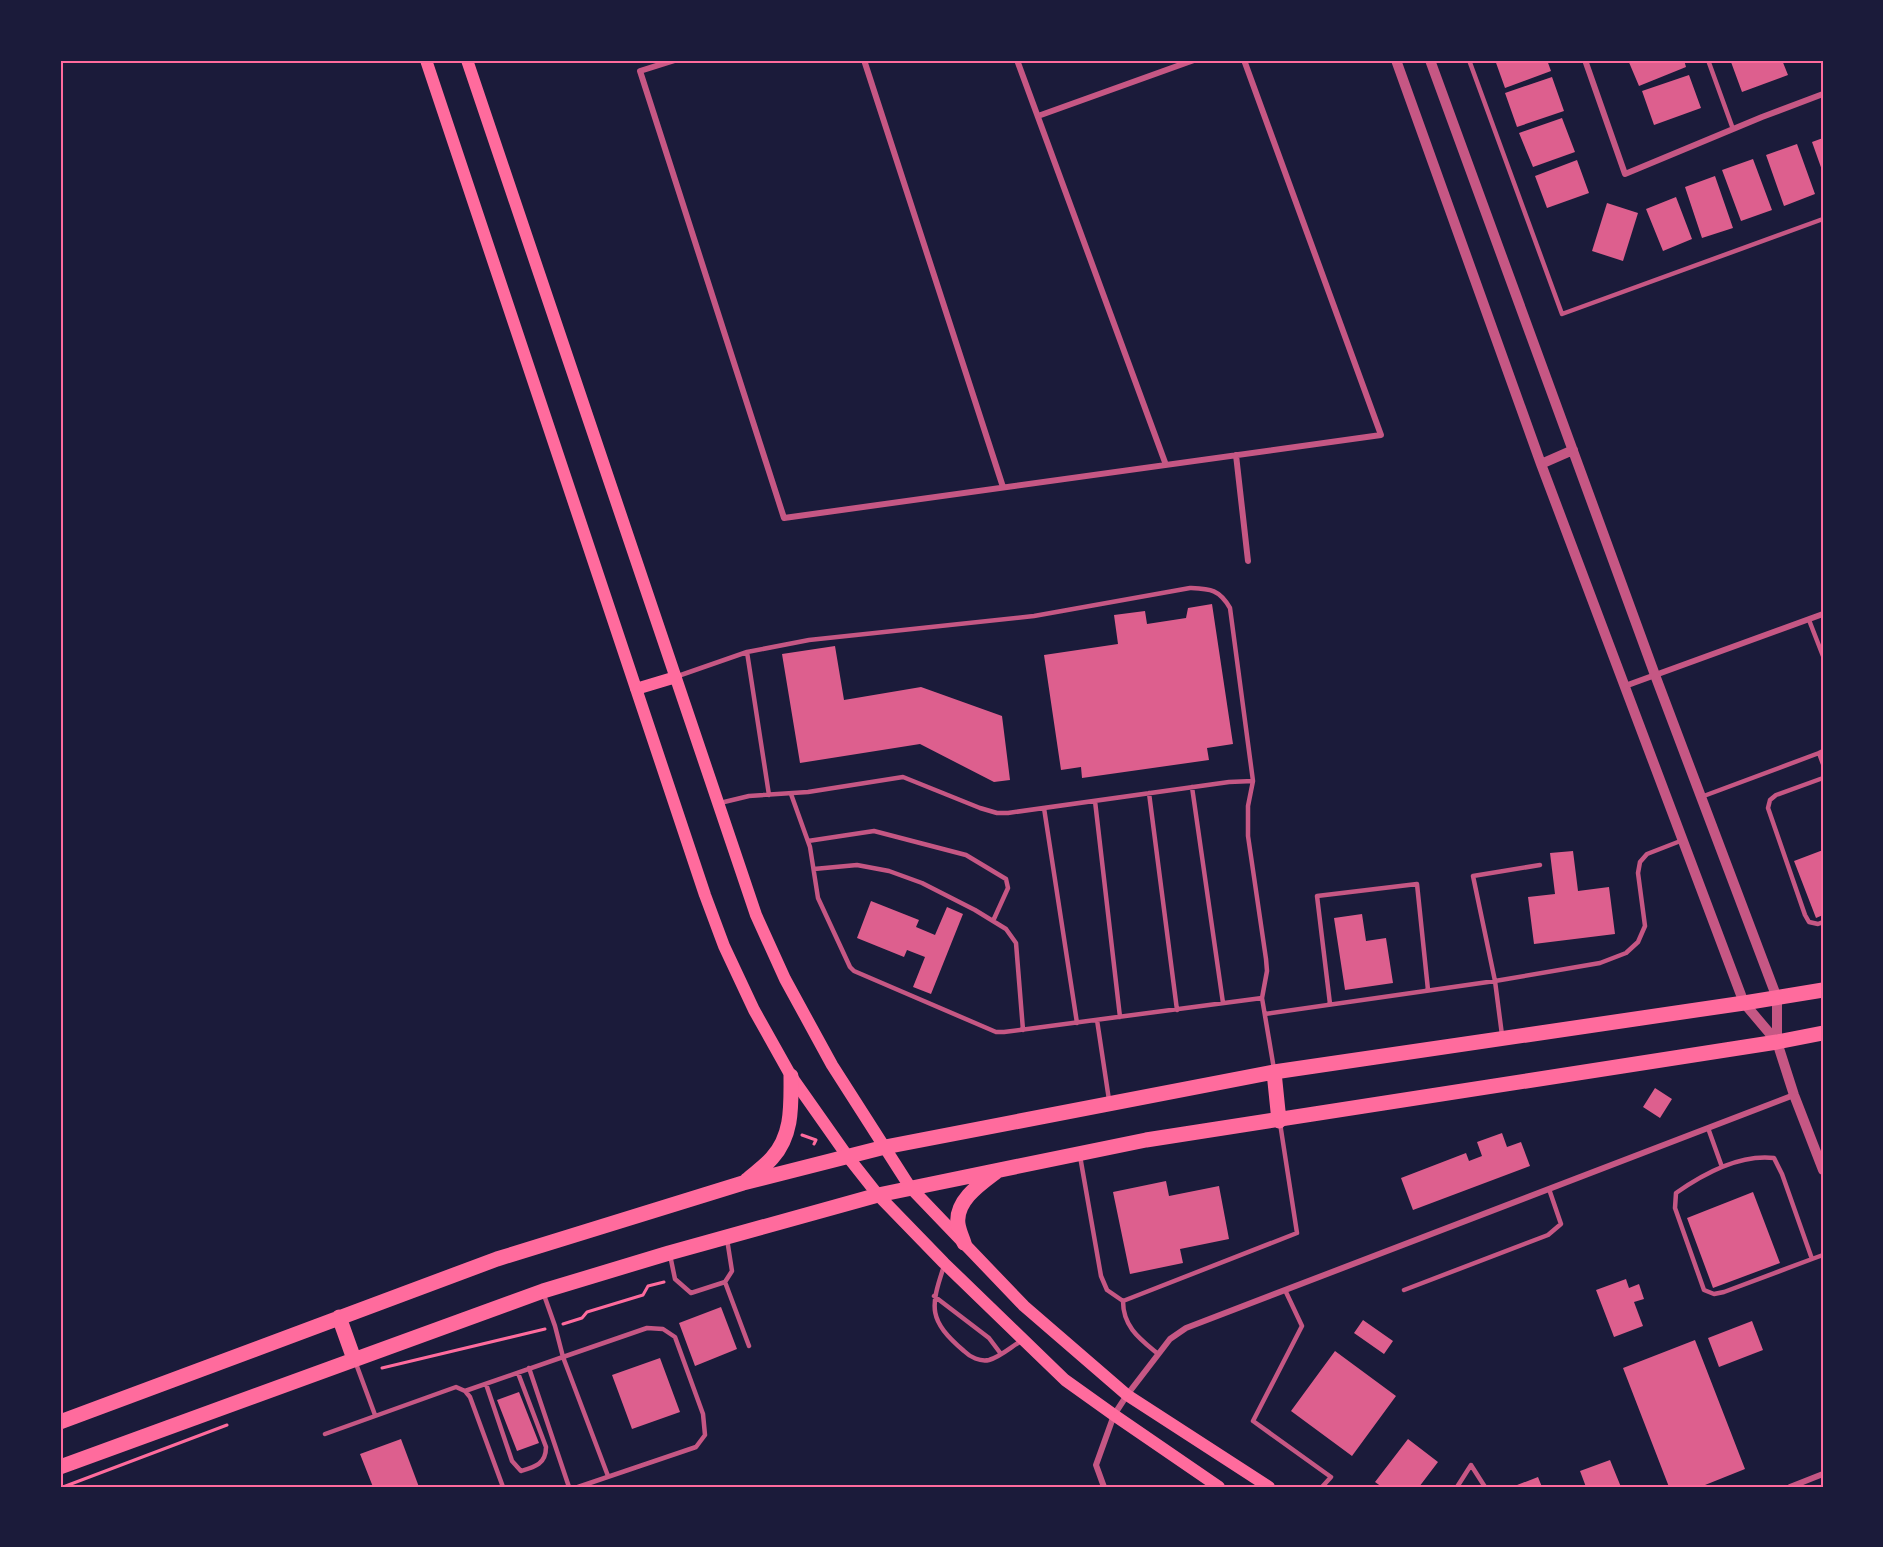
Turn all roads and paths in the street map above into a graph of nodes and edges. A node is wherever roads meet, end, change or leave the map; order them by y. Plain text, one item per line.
1 (426, 60) edge
2 (467, 60) edge
3 (675, 60) edge
4 (864, 60) edge
5 (1017, 60) edge
6 (1194, 60) edge
7 (1244, 60) edge
8 (1396, 60) edge
9 (1430, 60) edge
10 (1469, 60) edge
11 (1585, 60) edge
12 (1708, 60) edge
13 (1823, 94) edge
14 (1038, 116) junction
15 (1733, 129) junction
16 (1823, 219) edge
17 (1573, 450) junction
18 (1236, 455) junction
19 (1541, 464) junction
20 (1166, 465) junction
21 (1003, 487) junction
22 (1248, 561) dead end
23 (1823, 614) edge
24 (1809, 620) junction
25 (747, 652) junction
26 (1823, 656) edge
27 (1655, 675) junction
28 (676, 677) junction
29 (1625, 686) junction
30 (636, 689) junction
31 (1821, 752) edge
32 (1823, 764) edge
33 (1823, 778) edge
34 (1253, 781) junction
35 (1192, 787) junction
36 (1149, 793) junction
37 (791, 794) junction
38 (769, 795) junction
39 (1701, 797) junction
40 (1095, 801) junction
41 (718, 804) junction
42 (1044, 808) junction
43 (1683, 840) junction
44 (808, 841) junction
45 (1540, 865) dead end
46 (814, 869) junction
47 (993, 921) junction
48 (1823, 922) edge
49 (1495, 981) junction
50 (1428, 990) junction
51 (1823, 990) edge
52 (1262, 998) junction
53 (1777, 998) junction
54 (1223, 1003) junction
55 (1330, 1004) junction
56 (1744, 1004) junction
57 (1177, 1010) junction
58 (1265, 1014) junction
59 (1120, 1017) junction
60 (1097, 1020) junction
61 (1077, 1023) junction
62 (1023, 1030) junction
63 (1823, 1033) edge
64 (1502, 1038) junction
65 (1777, 1042) junction
66 (1274, 1072) junction
67 (790, 1076) junction
68 (1794, 1095) junction
69 (1110, 1103) junction
70 (1279, 1121) junction
71 (1708, 1128) junction
72 (796, 1134) dead end
73 (814, 1144) dead end
74 (885, 1147) junction
75 (1080, 1153) junction
76 (848, 1157) junction
77 (1722, 1167) junction
78 (1000, 1169) junction
79 (1823, 1170) edge
80 (743, 1184) junction
81 (910, 1187) junction
82 (1550, 1189) junction
83 (878, 1195) junction
84 (727, 1236) junction
85 (964, 1243) junction
86 (669, 1253) junction
87 (1823, 1255) edge
88 (1812, 1259) junction
89 (944, 1263) junction
90 (724, 1282) junction
91 (1285, 1290) junction
92 (1404, 1290) dead end
93 (543, 1291) junction
94 (934, 1296) junction
95 (1123, 1301) junction
96 (339, 1317) junction
97 (1023, 1339) junction
98 (749, 1346) dead end
99 (1001, 1354) junction
100 (1158, 1354) junction
101 (562, 1357) junction
102 (354, 1359) junction
103 (529, 1368) junction
104 (518, 1373) junction
105 (486, 1384) junction
106 (465, 1391) junction
107 (1127, 1395) junction
108 (375, 1415) junction
109 (1114, 1416) junction
110 (60, 1422) edge
111 (325, 1434) dead end
112 (60, 1467) edge
113 (1823, 1474) edge
114 (608, 1476) junction
115 (503, 1487) edge
116 (569, 1487) edge
117 (578, 1487) edge
118 (1104, 1487) edge
119 (1220, 1487) edge
120 (1269, 1487) edge
121 (1322, 1487) edge
122 (1457, 1487) edge
123 (1485, 1487) edge
124 (1790, 1487) edge

1 - 30 main road
2 - 28 main road
3 - 21 street
4 - 21 street
5 - 14 street
6 - 14 street
7 - 18 street
8 - 19 street
9 - 17 street
10 - 16 lane
11 - 15 street
12 - 15 lane
13 - 15 street
14 - 20 street
17 - 19 street
17 - 27 street
18 - 20 street
18 - 22 street
19 - 29 street
20 - 21 street
23 - 24 street
24 - 26 lane
24 - 27 street
25 - 28 lane
25 - 34 lane
25 - 38 lane
27 - 29 street
27 - 39 street
28 - 30 main road
28 - 41 main road
29 - 43 street
30 - 67 main road
31 - 32 lane
31 - 39 lane
33 - 48 lane
34 - 35 lane
34 - 52 lane
35 - 36 lane
35 - 54 lane
36 - 40 lane
36 - 57 lane
37 - 38 lane
37 - 42 lane
37 - 44 lane
38 - 41 lane
39 - 53 street
40 - 42 lane
40 - 59 lane
41 - 74 main road
42 - 61 lane
43 - 49 lane
43 - 56 street
44 - 46 lane
44 - 47 lane
45 - 49 lane
46 - 47 lane
46 - 62 lane
47 - 62 lane
49 - 50 lane
49 - 64 lane
50 - 55 lane
50 - 55 lane
51 - 53 main road
52 - 54 lane
52 - 58 lane
53 - 56 main road
53 - 65 street
54 - 57 lane
55 - 58 lane
56 - 64 main road
56 - 65 street
57 - 59 lane
58 - 66 lane
59 - 60 lane
60 - 61 lane
60 - 69 lane
61 - 62 lane
63 - 65 main road
64 - 66 main road
65 - 68 street
65 - 70 main road
66 - 69 main road
66 - 70 main road
67 - 76 main road
67 - 80 main road
68 - 71 street
68 - 79 street
69 - 74 main road
70 - 75 main road
70 - 95 lane
71 - 77 lane
71 - 82 street
72 - 73 path
74 - 76 main road
74 - 81 main road
75 - 78 main road
75 - 95 lane
76 - 80 main road
76 - 83 main road
77 - 88 lane
77 - 88 lane
78 - 81 main road
78 - 85 main road
80 - 96 main road
81 - 83 main road
81 - 85 main road
82 - 91 street
82 - 92 lane
83 - 84 main road
83 - 89 main road
84 - 86 main road
84 - 90 lane
85 - 107 main road
86 - 90 lane
86 - 93 main road
87 - 88 lane
89 - 94 lane
89 - 97 main road
90 - 98 lane
91 - 100 street
91 - 121 lane
93 - 101 lane
93 - 102 main road
94 - 99 lane
94 - 99 lane
95 - 100 lane
96 - 102 main road
96 - 110 main road
97 - 99 lane
97 - 109 main road
100 - 107 street
101 - 103 lane
101 - 114 lane
101 - 114 lane
102 - 108 lane
102 - 112 main road
103 - 104 lane
103 - 116 lane
104 - 105 lane
104 - 105 lane
105 - 106 lane
106 - 108 lane
106 - 115 lane
107 - 109 street
107 - 120 main road
108 - 111 lane
109 - 118 street
109 - 119 main road
113 - 124 street
114 - 117 lane
122 - 123 lane

